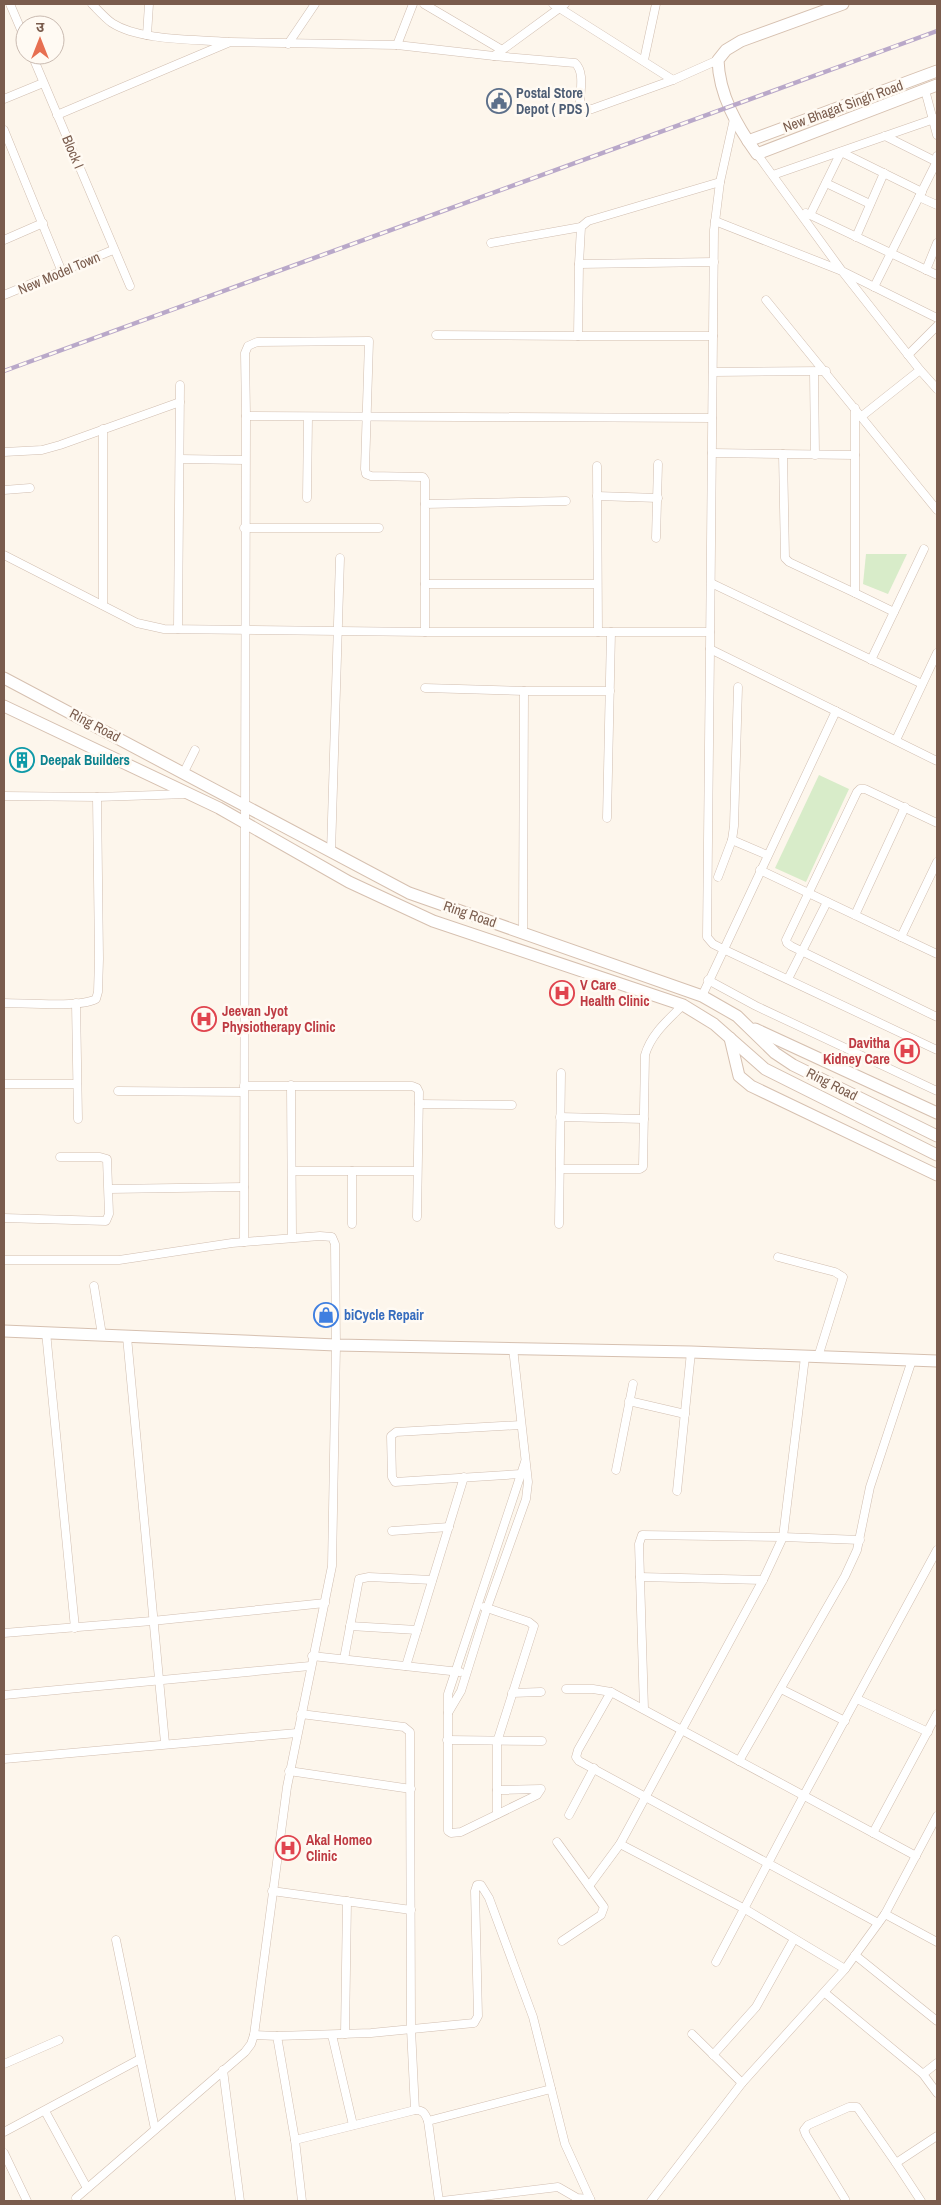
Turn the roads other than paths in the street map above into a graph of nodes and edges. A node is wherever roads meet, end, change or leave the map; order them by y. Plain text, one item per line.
1 (10, 4) edge
2 (92, 4) edge
3 (149, 4) edge
4 (315, 4) edge
5 (413, 4) edge
6 (424, 4) edge
7 (656, 4) edge
8 (843, 4) edge
9 (559, 5) edge
10 (817, 8) edge
11 (15, 16) edge
12 (147, 35) junction
13 (230, 42) junction
14 (288, 44) junction
15 (397, 45) junction
16 (502, 50) junction
17 (494, 56) junction
18 (644, 60) junction
19 (718, 60) junction
20 (36, 65) edge
21 (937, 71) edge
22 (673, 80) junction
23 (43, 83) junction
24 (937, 85) edge
25 (925, 90) junction
26 (4, 99) edge
27 (57, 115) junction
28 (935, 119) edge
29 (734, 120) junction
30 (4, 130) edge
31 (937, 135) edge
32 (885, 136) junction
33 (748, 141) junction
34 (7, 149) edge
35 (841, 152) junction
36 (757, 154) junction
37 (937, 160) edge
38 (884, 173) junction
39 (773, 175) junction
40 (720, 182) junction
41 (826, 183) junction
42 (920, 194) junction
43 (870, 204) junction
44 (937, 205) edge
45 (799, 210) junction
46 (810, 215) junction
47 (715, 221) junction
48 (42, 223) junction
49 (581, 227) junction
50 (856, 237) junction
51 (4, 240) edge
52 (491, 243) dead end
53 (937, 243) edge
54 (113, 250) junction
55 (890, 254) junction
56 (714, 262) junction
57 (579, 264) junction
58 (926, 270) junction
59 (842, 271) junction
60 (62, 272) junction
61 (937, 276) edge
62 (130, 286) dead end
63 (874, 287) junction
64 (4, 295) edge
65 (766, 300) dead end
66 (937, 318) edge
67 (937, 326) edge
68 (436, 335) dead end
69 (578, 336) junction
70 (713, 336) junction
71 (908, 355) junction
72 (920, 370) junction
73 (826, 371) junction
74 (713, 372) junction
75 (814, 372) junction
76 (934, 383) edge
77 (180, 385) dead end
78 (937, 389) edge
79 (180, 402) junction
80 (855, 408) junction
81 (246, 416) junction
82 (862, 416) junction
83 (308, 417) junction
84 (366, 418) junction
85 (712, 418) junction
86 (104, 429) junction
87 (4, 452) edge
88 (712, 453) junction
89 (783, 454) junction
90 (815, 455) junction
91 (856, 455) junction
92 (180, 459) junction
93 (245, 460) junction
94 (658, 464) dead end
95 (597, 466) dead end
96 (30, 488) dead end
97 (4, 490) edge
98 (597, 496) junction
99 (306, 498) dead end
100 (658, 498) junction
101 (566, 501) dead end
102 (424, 504) junction
103 (937, 510) edge
104 (244, 528) junction
105 (379, 528) dead end
106 (656, 538) dead end
107 (924, 548) dead end
108 (4, 555) edge
109 (340, 558) dead end
110 (711, 583) junction
111 (425, 584) junction
112 (597, 584) junction
113 (855, 593) junction
114 (102, 605) junction
115 (894, 612) junction
116 (178, 629) junction
117 (245, 630) junction
118 (339, 632) junction
119 (424, 632) junction
120 (598, 632) junction
121 (612, 632) junction
122 (710, 632) junction
123 (710, 649) junction
124 (937, 653) edge
125 (871, 660) junction
126 (4, 673) edge
127 (4, 678) edge
128 (17, 684) junction
129 (922, 684) junction
130 (425, 688) dead end
131 (738, 688) dead end
132 (610, 690) junction
133 (524, 691) junction
134 (4, 706) edge
135 (836, 710) junction
136 (896, 740) junction
137 (196, 750) dead end
138 (937, 761) edge
139 (184, 772) junction
140 (190, 794) junction
141 (4, 796) edge
142 (98, 797) junction
143 (245, 804) junction
144 (905, 807) junction
145 (607, 818) dead end
146 (244, 821) junction
147 (937, 823) edge
148 (732, 840) junction
149 (331, 852) junction
150 (767, 855) junction
151 (937, 862) edge
152 (760, 870) junction
153 (718, 877) dead end
154 (808, 893) junction
155 (826, 902) junction
156 (855, 915) junction
157 (524, 932) junction
158 (901, 937) junction
159 (723, 949) junction
160 (801, 951) junction
161 (937, 954) edge
162 (788, 979) junction
163 (708, 980) junction
164 (702, 996) junction
165 (4, 1003) edge
166 (76, 1003) junction
167 (683, 1005) junction
168 (937, 1017) edge
169 (749, 1026) junction
170 (730, 1038) junction
171 (937, 1050) edge
172 (561, 1073) dead end
173 (4, 1084) edge
174 (77, 1084) junction
175 (291, 1085) junction
176 (244, 1089) junction
177 (937, 1090) edge
178 (118, 1092) dead end
179 (419, 1104) junction
180 (512, 1106) dead end
181 (937, 1113) edge
182 (560, 1117) junction
183 (78, 1119) dead end
184 (644, 1119) junction
185 (937, 1136) edge
186 (937, 1155) edge
187 (60, 1157) dead end
188 (560, 1169) junction
189 (417, 1171) junction
190 (292, 1172) junction
191 (352, 1172) junction
192 (937, 1175) edge
193 (244, 1187) junction
194 (109, 1188) junction
195 (417, 1217) dead end
196 (4, 1218) edge
197 (352, 1224) dead end
198 (559, 1224) dead end
199 (292, 1238) junction
200 (244, 1242) junction
201 (778, 1257) dead end
202 (4, 1260) edge
203 (94, 1286) dead end
204 (4, 1331) edge
205 (46, 1332) junction
206 (102, 1335) junction
207 (127, 1337) junction
208 (336, 1345) junction
209 (513, 1348) junction
210 (691, 1352) junction
211 (805, 1357) junction
212 (818, 1357) junction
213 (912, 1360) junction
214 (937, 1361) edge
215 (633, 1384) dead end
216 (629, 1401) junction
217 (685, 1414) junction
218 (521, 1425) junction
219 (525, 1462) junction
220 (616, 1470) dead end
221 (521, 1474) junction
222 (464, 1477) junction
223 (676, 1491) dead end
224 (449, 1527) junction
225 (392, 1531) dead end
226 (500, 1533) junction
227 (783, 1536) junction
228 (512, 1537) junction
229 (860, 1540) junction
230 (937, 1550) edge
231 (640, 1578) junction
232 (432, 1580) junction
233 (762, 1580) junction
234 (325, 1604) junction
235 (478, 1605) junction
236 (487, 1608) junction
237 (152, 1621) junction
238 (350, 1626) junction
239 (74, 1628) junction
240 (417, 1630) junction
241 (4, 1633) edge
242 (312, 1656) junction
243 (344, 1659) junction
244 (310, 1666) junction
245 (406, 1666) junction
246 (455, 1672) junction
247 (467, 1673) junction
248 (158, 1680) junction
249 (566, 1689) dead end
250 (781, 1689) junction
251 (541, 1692) dead end
252 (611, 1692) junction
253 (4, 1694) edge
254 (512, 1694) junction
255 (857, 1699) junction
256 (644, 1709) junction
257 (448, 1713) junction
258 (301, 1714) junction
259 (937, 1714) edge
260 (845, 1721) junction
261 (681, 1730) junction
262 (928, 1732) junction
263 (297, 1733) junction
264 (447, 1740) junction
265 (542, 1741) dead end
266 (497, 1742) junction
267 (165, 1743) junction
268 (4, 1759) edge
269 (739, 1761) junction
270 (594, 1768) junction
271 (289, 1771) junction
272 (411, 1789) junction
273 (497, 1790) junction
274 (804, 1795) junction
275 (646, 1797) junction
276 (497, 1814) junction
277 (569, 1815) dead end
278 (937, 1816) edge
279 (873, 1833) junction
280 (557, 1842) dead end
281 (620, 1844) junction
282 (916, 1856) junction
283 (769, 1864) junction
284 (589, 1886) junction
285 (272, 1891) junction
286 (347, 1901) junction
287 (745, 1909) junction
288 (411, 1910) junction
289 (884, 1914) junction
290 (878, 1923) junction
291 (794, 1939) junction
292 (116, 1940) dead end
293 (562, 1941) dead end
294 (937, 1942) edge
295 (855, 1955) junction
296 (716, 1962) dead end
297 (844, 1969) junction
298 (825, 1993) junction
299 (937, 2021) edge
300 (411, 2029) junction
301 (344, 2034) junction
302 (692, 2034) dead end
303 (254, 2035) junction
304 (332, 2035) junction
305 (278, 2036) junction
306 (59, 2040) dead end
307 (713, 2055) junction
308 (140, 2059) junction
309 (937, 2063) edge
310 (4, 2064) edge
311 (223, 2070) junction
312 (923, 2074) junction
313 (742, 2083) junction
314 (550, 2090) junction
315 (937, 2093) edge
316 (415, 2110) junction
317 (45, 2111) junction
318 (428, 2121) junction
319 (353, 2125) junction
320 (155, 2130) junction
321 (4, 2132) edge
322 (937, 2136) edge
323 (295, 2140) junction
324 (4, 2152) edge
325 (896, 2163) junction
326 (87, 2188) junction
327 (74, 2200) edge
328 (591, 2200) edge
329 (27, 2201) edge
330 (240, 2201) edge
331 (302, 2201) edge
332 (441, 2201) edge
333 (651, 2201) edge
334 (843, 2201) edge
335 (921, 2201) edge

1 - 11 street
2 - 12 street
3 - 12 street
4 - 14 street
5 - 15 street
6 - 16 street
7 - 18 street
8 - 10 street
9 - 16 street
9 - 18 street
10 - 19 street
12 - 13 street
13 - 14 street
13 - 27 street
14 - 15 street
15 - 17 street
16 - 17 street
17 - 22 street
18 - 22 street
19 - 22 street
19 - 29 street
20 - 23 street, Block I
21 - 33 street, New Bhagat Singh Road
23 - 26 street
23 - 27 street, Block I
24 - 25 street, New Bhagat Singh Road
25 - 28 street
25 - 36 street, New Bhagat Singh Road
27 - 54 street, Block I
28 - 31 street
28 - 32 street
29 - 33 street
29 - 40 street
30 - 34 street
32 - 35 street
32 - 37 street
33 - 36 street
34 - 48 street
35 - 38 street
35 - 39 street
35 - 41 street
36 - 39 street
37 - 42 street
38 - 42 street
38 - 43 street
39 - 45 street
40 - 47 street
40 - 49 street
41 - 43 street
41 - 46 street
42 - 44 street
42 - 55 street
43 - 50 street
45 - 46 street
45 - 59 street
46 - 50 street
47 - 56 street
47 - 59 street
48 - 51 street
48 - 60 street
49 - 52 street
49 - 57 street
50 - 55 street
53 - 58 street
54 - 60 street, New Model Town
54 - 62 street, Block I
55 - 58 street
55 - 63 street
56 - 57 street
56 - 70 street
57 - 69 street
58 - 61 street
59 - 63 street
59 - 71 street
60 - 64 street, New Model Town
63 - 66 street
65 - 73 street
67 - 71 street
68 - 69 street
69 - 70 street
70 - 74 street
71 - 72 street
72 - 76 street
72 - 82 street
73 - 75 street
73 - 80 street
74 - 75 street
74 - 85 street
75 - 90 street
76 - 78 street
77 - 79 street
79 - 86 street
79 - 92 street
80 - 82 street
80 - 91 street
81 - 83 street
81 - 84 street
81 - 93 street
82 - 103 street
83 - 84 street
83 - 99 street
84 - 85 street
84 - 102 street
85 - 88 street
86 - 87 street
86 - 114 street
88 - 89 street
88 - 110 street
89 - 90 street
89 - 113 street
90 - 91 street
91 - 113 street
92 - 93 street
92 - 116 street
93 - 104 street
94 - 100 street
95 - 98 street
96 - 97 street
98 - 100 street
98 - 112 street
100 - 106 street
101 - 102 street
102 - 111 street
104 - 105 street
104 - 117 street
107 - 115 street
108 - 114 street
109 - 118 street
110 - 122 street
110 - 125 street
111 - 112 street
111 - 119 street
112 - 120 street
113 - 115 street
114 - 116 street
115 - 125 street
116 - 117 street
117 - 118 street
117 - 143 street
118 - 119 street
118 - 149 street
119 - 120 street
120 - 121 street
121 - 122 street
121 - 132 street
122 - 123 street
123 - 135 street
123 - 159 street
124 - 129 street
125 - 129 street
126 - 128 street
127 - 128 street, Ring Road
128 - 139 street, Ring Road
129 - 136 street
130 - 133 street
131 - 148 street
132 - 133 street
132 - 145 street
133 - 157 street
134 - 140 street, Ring Road
135 - 136 street
135 - 150 street
136 - 138 street
137 - 139 street
139 - 143 street, Ring Road
140 - 142 street
140 - 146 street, Ring Road
141 - 142 street
142 - 166 street
143 - 146 street
143 - 149 street, Ring Road
144 - 147 street
144 - 154 street
144 - 156 street
146 - 167 street, Ring Road
146 - 176 street
148 - 150 street
148 - 153 street
149 - 157 street, Ring Road
150 - 152 street
151 - 158 street
152 - 154 street
152 - 159 street
154 - 155 street
154 - 160 street
155 - 156 street
155 - 160 street
156 - 158 street
157 - 164 street, Ring Road
158 - 161 street
159 - 162 street
159 - 163 street
160 - 162 street
160 - 168 street
162 - 171 street
163 - 164 street
163 - 177 street
164 - 169 street, Ring Road
165 - 166 street
166 - 174 street
167 - 170 street, Ring Road
167 - 184 street
169 - 181 street
169 - 185 street, Ring Road
170 - 186 street, Ring Road
170 - 192 street
172 - 182 street
173 - 174 street
174 - 183 street
175 - 176 street
175 - 179 street
175 - 190 street
176 - 178 street
176 - 193 street
179 - 180 street
179 - 189 street
182 - 184 street
182 - 188 street
184 - 188 street
187 - 194 street
188 - 198 street
189 - 191 street
189 - 195 street
190 - 191 street
190 - 199 street
191 - 197 street
193 - 194 street
193 - 200 street
194 - 196 street
199 - 200 street
199 - 208 street
200 - 202 street
201 - 212 street
203 - 206 street
204 - 205 street
205 - 206 street
205 - 239 street
206 - 207 street
207 - 208 street
207 - 237 street
208 - 209 street
208 - 234 street
209 - 210 street
209 - 218 street
210 - 211 street
210 - 217 street
211 - 212 street
211 - 227 street
212 - 213 street
213 - 214 street
213 - 229 street
215 - 216 street
216 - 217 street
216 - 220 street
217 - 223 street
218 - 219 street
218 - 222 street
219 - 221 street
219 - 228 street
221 - 222 street
221 - 226 street
222 - 224 street
224 - 225 street
224 - 232 street
226 - 228 street
226 - 235 street
227 - 229 street
227 - 231 street
227 - 233 street
228 - 236 street
229 - 250 street
230 - 255 street
231 - 233 street
231 - 256 street
232 - 238 street
232 - 240 street
233 - 261 street
234 - 237 street
234 - 242 street
235 - 236 street
235 - 246 street
236 - 247 street
236 - 254 street
237 - 239 street
237 - 248 street
238 - 240 street
238 - 243 street
239 - 241 street
240 - 245 street
242 - 243 street
242 - 244 street
243 - 245 street
244 - 248 street
244 - 258 street
245 - 246 street
246 - 247 street
246 - 257 street
247 - 257 street
248 - 253 street
248 - 267 street
249 - 252 street
250 - 260 street
250 - 269 street
251 - 254 street
252 - 256 street
252 - 270 street
254 - 266 street
255 - 260 street
255 - 262 street
256 - 261 street
257 - 264 street
258 - 263 street
258 - 272 street
259 - 262 street
260 - 274 street
261 - 269 street
261 - 275 street
262 - 279 street
263 - 267 street
263 - 271 street
264 - 266 street
264 - 276 street
265 - 266 street
266 - 273 street
267 - 268 street
269 - 274 street
270 - 275 street
270 - 277 street
271 - 272 street
271 - 285 street
272 - 288 street
273 - 276 street
273 - 276 street
274 - 279 street
274 - 283 street
275 - 281 street
275 - 283 street
278 - 282 street
279 - 282 street
280 - 284 street
281 - 284 street
281 - 287 street
282 - 289 street
283 - 287 street
283 - 290 street
284 - 293 street
285 - 286 street
285 - 303 street
286 - 288 street
286 - 301 street
287 - 291 street
287 - 296 street
288 - 300 street
289 - 290 street
289 - 294 street
290 - 295 street
291 - 297 street
291 - 307 street
292 - 308 street
295 - 297 street
295 - 299 street
297 - 298 street
298 - 312 street
298 - 313 street
300 - 301 street
300 - 314 street
300 - 316 street
301 - 304 street
302 - 307 street
303 - 305 street
303 - 311 street
304 - 305 street
304 - 319 street
305 - 323 street
306 - 310 street
307 - 313 street
308 - 317 street
308 - 320 street
309 - 312 street
311 - 320 street
311 - 330 street
312 - 315 street
313 - 333 street
314 - 318 street
314 - 328 street
316 - 318 street
316 - 319 street
317 - 321 street
317 - 326 street
318 - 332 street
319 - 323 street
320 - 326 street
322 - 325 street
323 - 331 street
324 - 329 street
325 - 334 street
325 - 335 street
326 - 327 street
328 - 332 street

